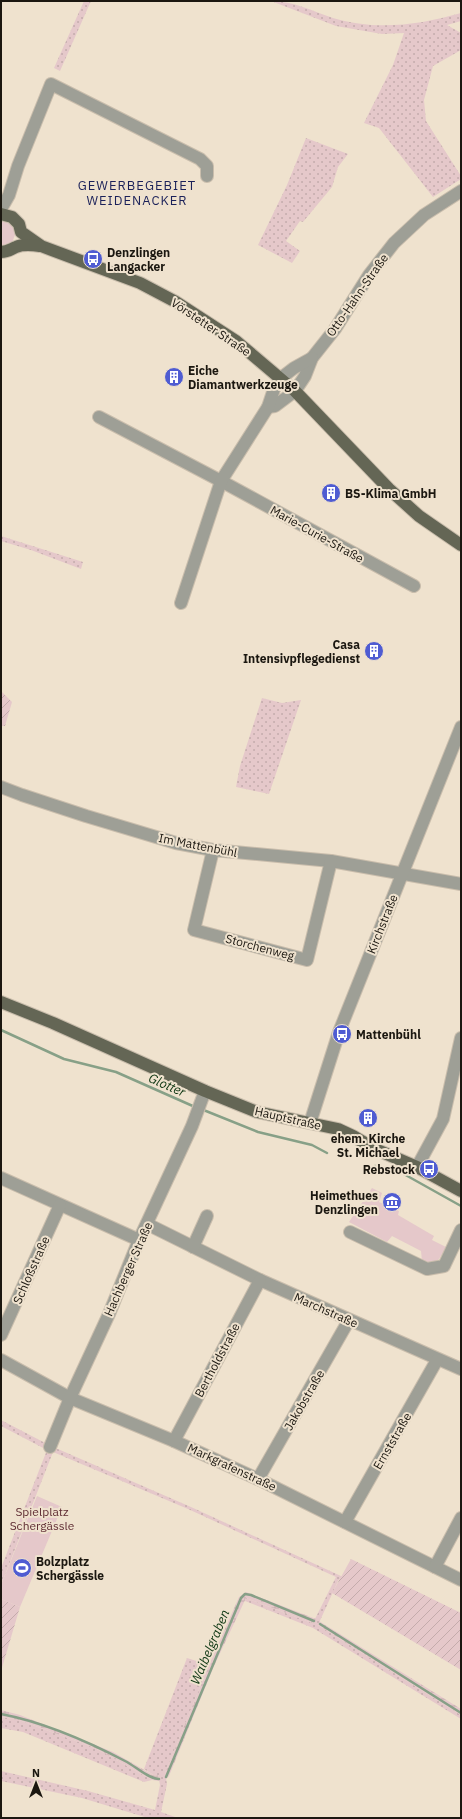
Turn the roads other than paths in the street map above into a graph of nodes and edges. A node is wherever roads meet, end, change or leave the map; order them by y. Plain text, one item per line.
1 (207, 176) dead end
2 (461, 191) edge
3 (9, 195) junction
4 (1, 209) edge
5 (7, 216) edge
6 (21, 232) junction
7 (41, 246) junction
8 (16, 247) junction
9 (1, 252) edge
10 (312, 358) junction
11 (281, 378) junction
12 (295, 390) junction
13 (268, 407) junction
14 (99, 417) dead end
15 (221, 481) junction
16 (461, 546) edge
17 (414, 586) dead end
18 (181, 604) dead end
19 (461, 727) edge
20 (1, 786) edge
21 (213, 850) junction
22 (331, 861) junction
23 (401, 873) junction
24 (461, 884) edge
25 (1, 1002) edge
26 (461, 1038) edge
27 (205, 1091) junction
28 (310, 1123) junction
29 (416, 1166) junction
30 (1, 1178) edge
31 (461, 1192) edge
32 (60, 1205) junction
33 (207, 1216) dead end
34 (147, 1224) junction
35 (461, 1230) edge
36 (350, 1232) dead end
37 (139, 1240) junction
38 (193, 1247) junction
39 (260, 1280) junction
40 (349, 1320) junction
41 (1, 1335) edge
42 (1, 1360) edge
43 (437, 1360) junction
44 (461, 1369) edge
45 (70, 1398) junction
46 (174, 1440) junction
47 (50, 1447) dead end
48 (258, 1479) junction
49 (461, 1518) edge
50 (345, 1522) junction
51 (435, 1567) junction
52 (461, 1580) edge

1 - 3 street
2 - 10 street, Otto-Hahn-Straße
3 - 4 street
3 - 5 street
5 - 6 main road, Vörstetter Straße
6 - 7 main road, Vörstetter Straße
6 - 8 main road
7 - 8 main road, Vörstetter Straße
7 - 11 main road, Vörstetter Straße
8 - 9 main road, Vörstetter Straße
10 - 11 street
10 - 12 street
11 - 12 main road, Vörstetter Straße
11 - 13 street
12 - 13 street
12 - 16 main road, Vörstetter Straße
13 - 15 street
14 - 15 street, Marie-Curie-Straße
15 - 17 street, Marie-Curie-Straße
15 - 18 street
19 - 23 street, Kirchstraße
20 - 21 street, Im Mattenbühl
21 - 22 street, Im Mattenbühl
21 - 22 street, Storchenweg
22 - 23 street, Im Mattenbühl
23 - 24 street, Im Mattenbühl
23 - 28 street, Kirchstraße
25 - 27 main road, Hauptstraße
26 - 29 street
27 - 28 main road, Hauptstraße
27 - 34 street, Hachberger Straße
28 - 29 main road, Hauptstraße
29 - 31 main road, Hauptstraße
30 - 32 street
32 - 37 street
32 - 41 street, Schloßstraße
33 - 38 street
34 - 37 street, Hachberger Straße
34 - 38 street, Marchstraße
35 - 36 street
37 - 45 street, Hachberger Straße
38 - 39 street, Marchstraße
39 - 40 street, Marchstraße
39 - 46 street, Bertholdstraße
40 - 43 street, Marchstraße
40 - 48 street, Jakobstraße
42 - 45 street, Markgrafenstraße
43 - 44 street, Marchstraße
43 - 50 street, Ernststraße
45 - 46 street, Markgrafenstraße
45 - 47 street, Hachberger Straße
46 - 48 street, Markgrafenstraße
48 - 50 street, Markgrafenstraße
49 - 51 street
50 - 51 street, Markgrafenstraße
51 - 52 street, Markgrafenstraße

